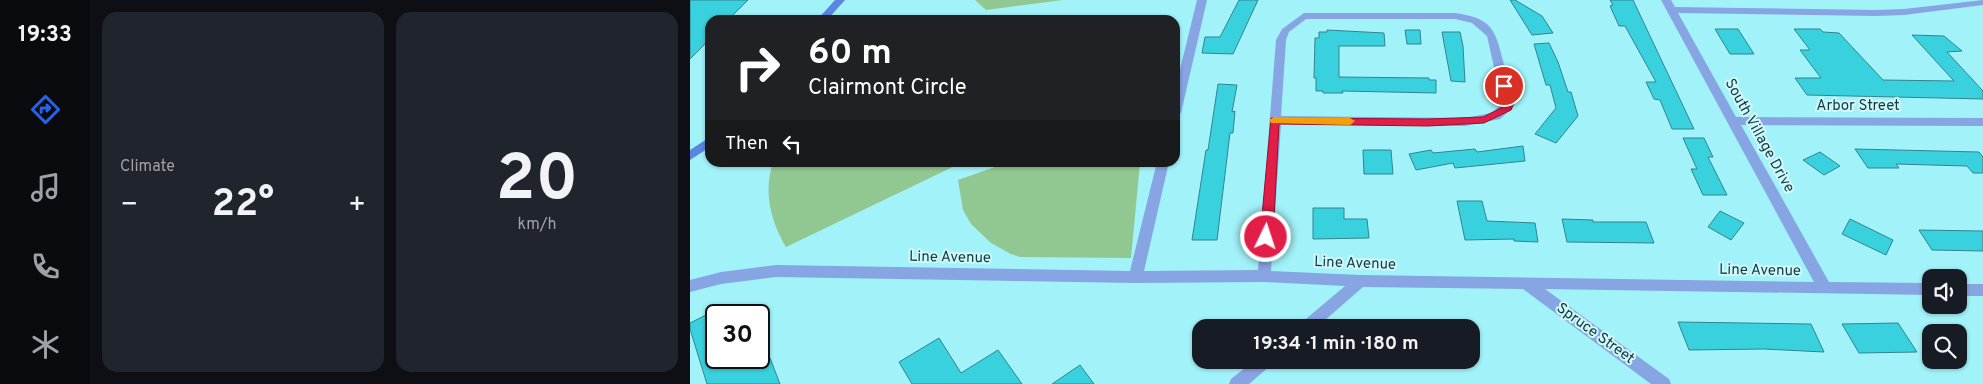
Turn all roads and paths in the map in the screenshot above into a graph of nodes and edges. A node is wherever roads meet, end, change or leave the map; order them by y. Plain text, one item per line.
1 (840, 0) edge
2 (1202, 0) edge
3 (1983, 2) edge
4 (1669, 5) edge
5 (826, 15) edge
6 (1180, 92) edge
7 (1274, 120) junction
8 (1734, 121) junction
9 (1983, 122) edge
10 (705, 145) edge
11 (690, 156) edge
12 (1162, 167) edge
13 (1264, 276) junction
14 (1136, 277) junction
15 (1360, 281) junction
16 (1527, 284) junction
17 (690, 286) edge
18 (1825, 288) junction
19 (1922, 289) edge
20 (1967, 290) edge
21 (1983, 290) edge
22 (1316, 319) edge
23 (1255, 369) edge
24 (1237, 384) edge
25 (1663, 384) edge

1 - 5 main road
2 - 6 street
3 - 4 street
4 - 8 street, South Village Drive
7 - 7 street
7 - 13 street
8 - 9 street, Arbor Street
8 - 18 street, South Village Drive
10 - 11 main road
12 - 14 street
13 - 14 street, Line Avenue
13 - 15 street, Line Avenue
14 - 17 street, Line Avenue
15 - 16 street, Line Avenue
15 - 22 street
16 - 18 street, Line Avenue
16 - 25 street, Spruce Street
18 - 19 street, Line Avenue
20 - 21 street
23 - 24 street

